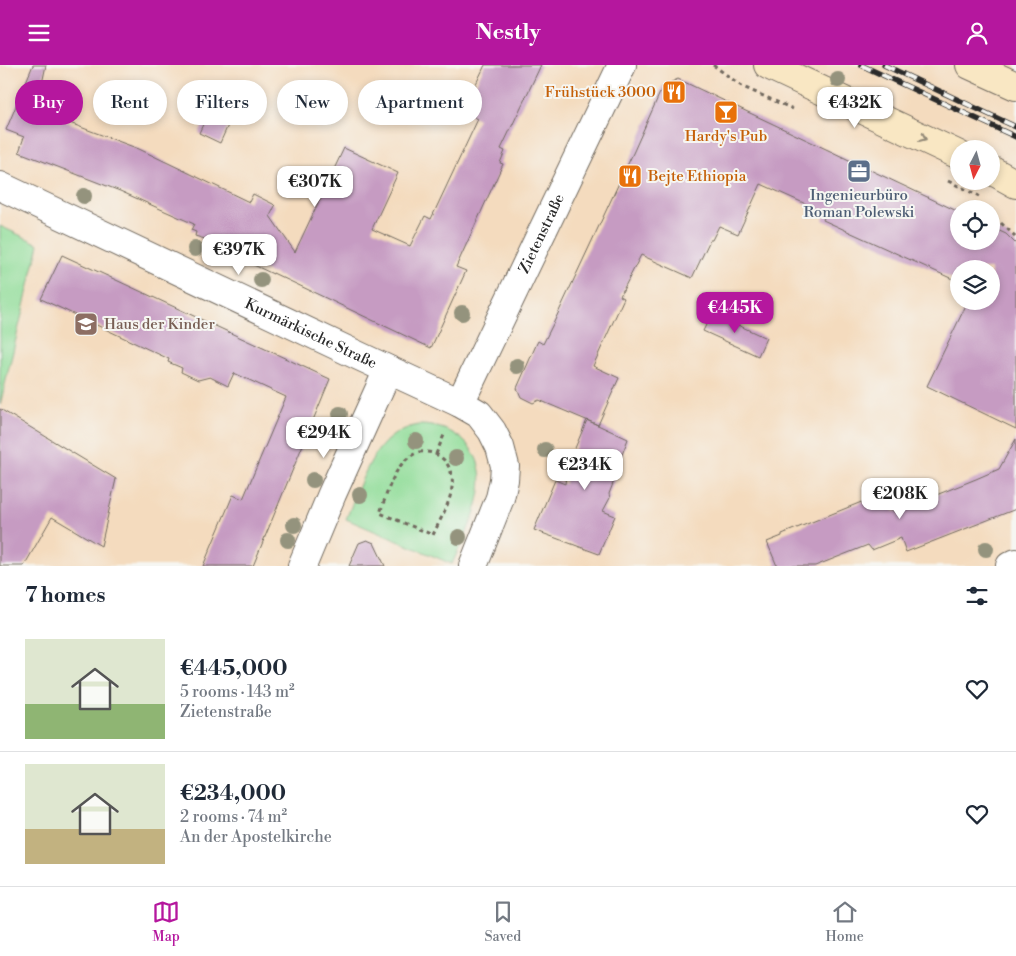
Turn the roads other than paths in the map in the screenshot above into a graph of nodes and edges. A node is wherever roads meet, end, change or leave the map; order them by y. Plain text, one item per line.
1 (622, 65) edge
2 (768, 65) edge
3 (970, 65) edge
4 (1016, 87) edge
5 (950, 151) edge
6 (1000, 175) edge
7 (1016, 184) edge
8 (0, 186) edge
9 (388, 370) junction
10 (460, 403) junction
11 (1016, 563) edge
12 (302, 566) edge
13 (472, 566) edge
14 (1010, 566) edge

1 - 10 street, Zietenstraße
2 -> 5 main road
3 - 4 main road
6 - 7 main road
8 - 9 street, Kurmärkische Straße
9 - 10 street, Kurmärkische Straße
9 - 12 street
10 - 13 street, Kurmärkische Straße
11 - 14 street

